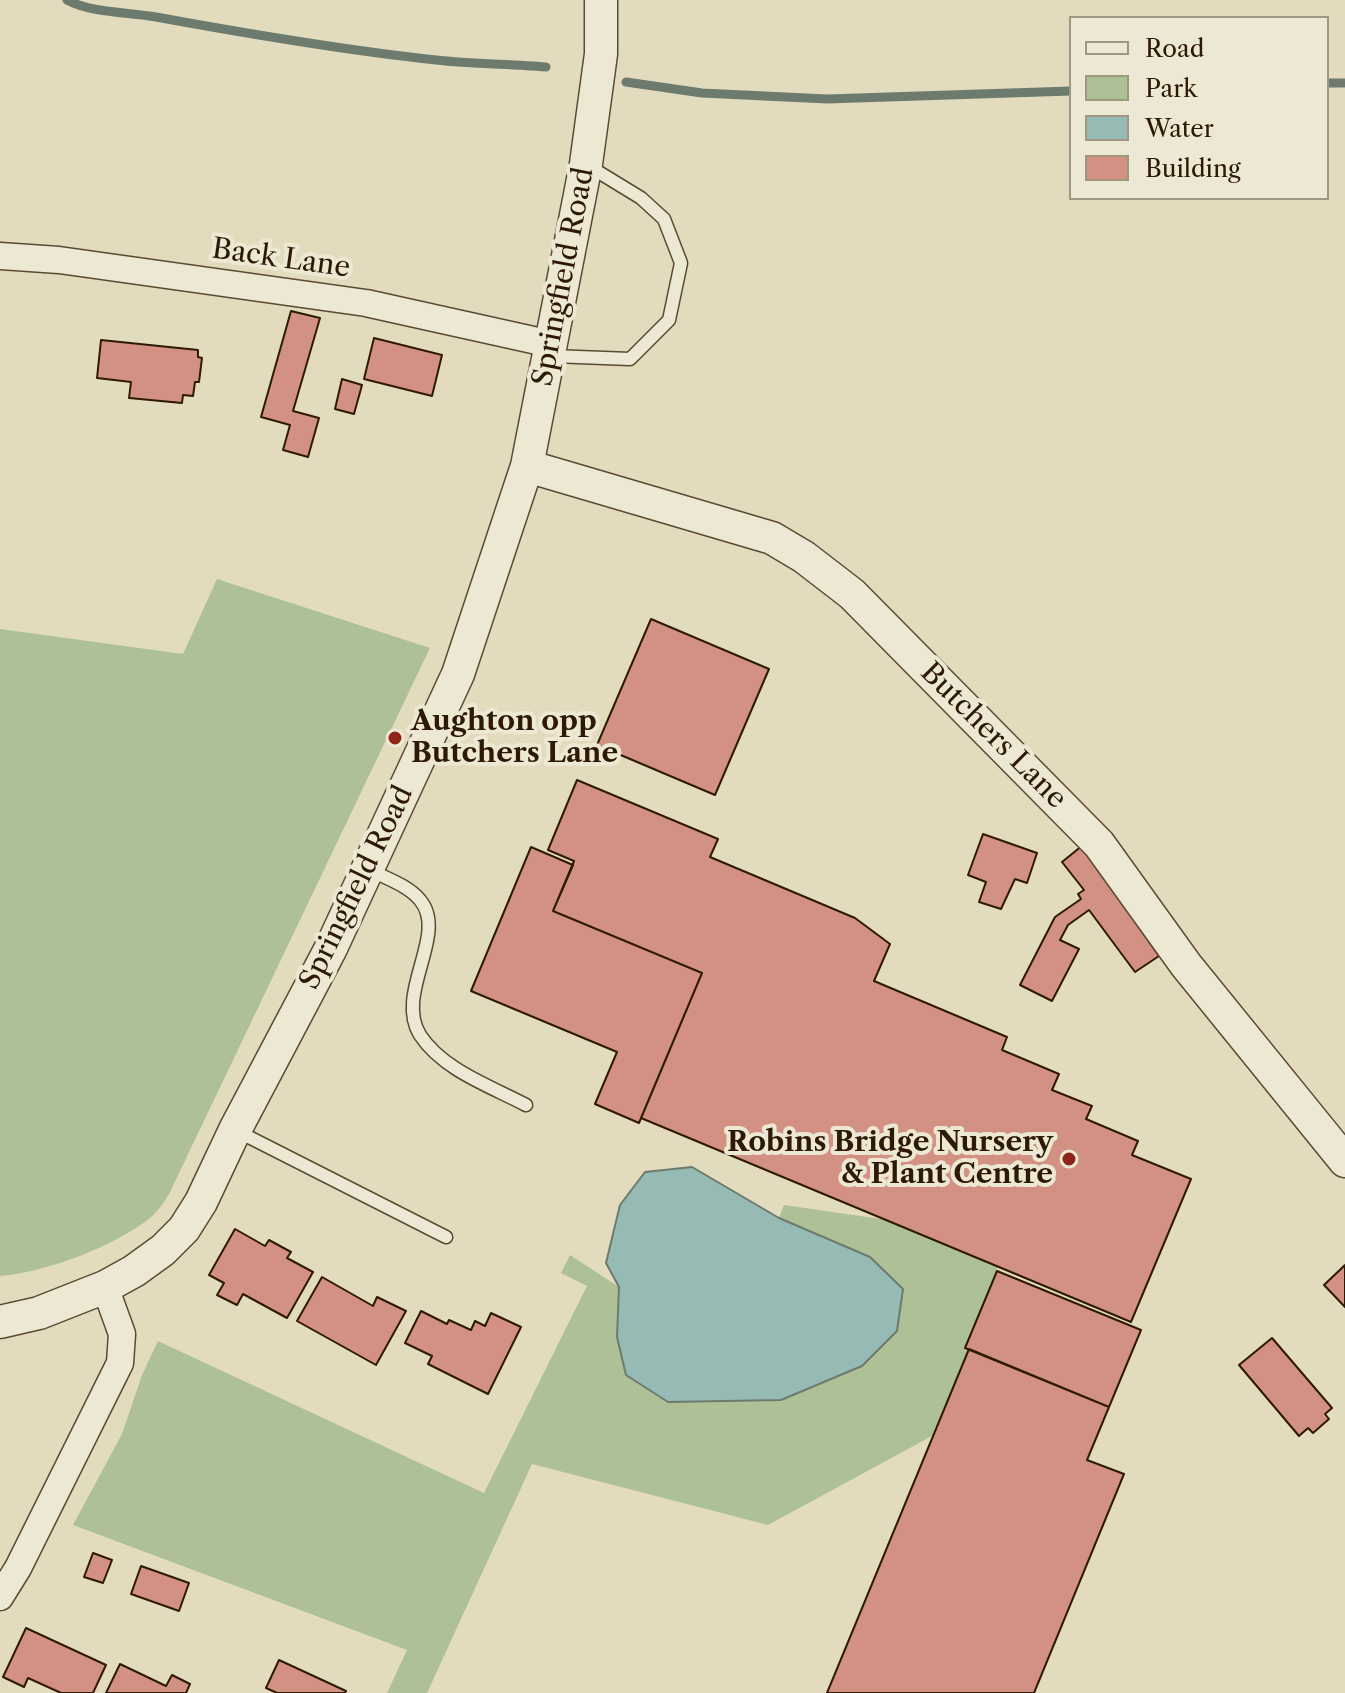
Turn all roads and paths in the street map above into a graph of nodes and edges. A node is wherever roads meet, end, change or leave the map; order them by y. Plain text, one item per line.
1 (601, 0) edge
2 (586, 164) junction
3 (0, 256) edge
4 (550, 350) junction
5 (527, 466) junction
6 (368, 869) junction
7 (526, 1105) dead end
8 (235, 1130) junction
9 (1345, 1161) edge
10 (446, 1237) dead end
11 (105, 1287) junction
12 (0, 1322) edge
13 (0, 1597) edge

1 - 2 street, Springfield Road
2 - 4 street, Springfield Road
2 - 4 lane
3 - 4 street, Back Lane
4 - 5 street, Springfield Road
5 - 6 street, Springfield Road
5 - 9 street, Butchers Lane
6 - 7 lane
6 - 8 street, Springfield Road
8 - 10 lane
8 - 11 street, Springfield Road
11 - 12 street, Springfield Road
11 - 13 street

